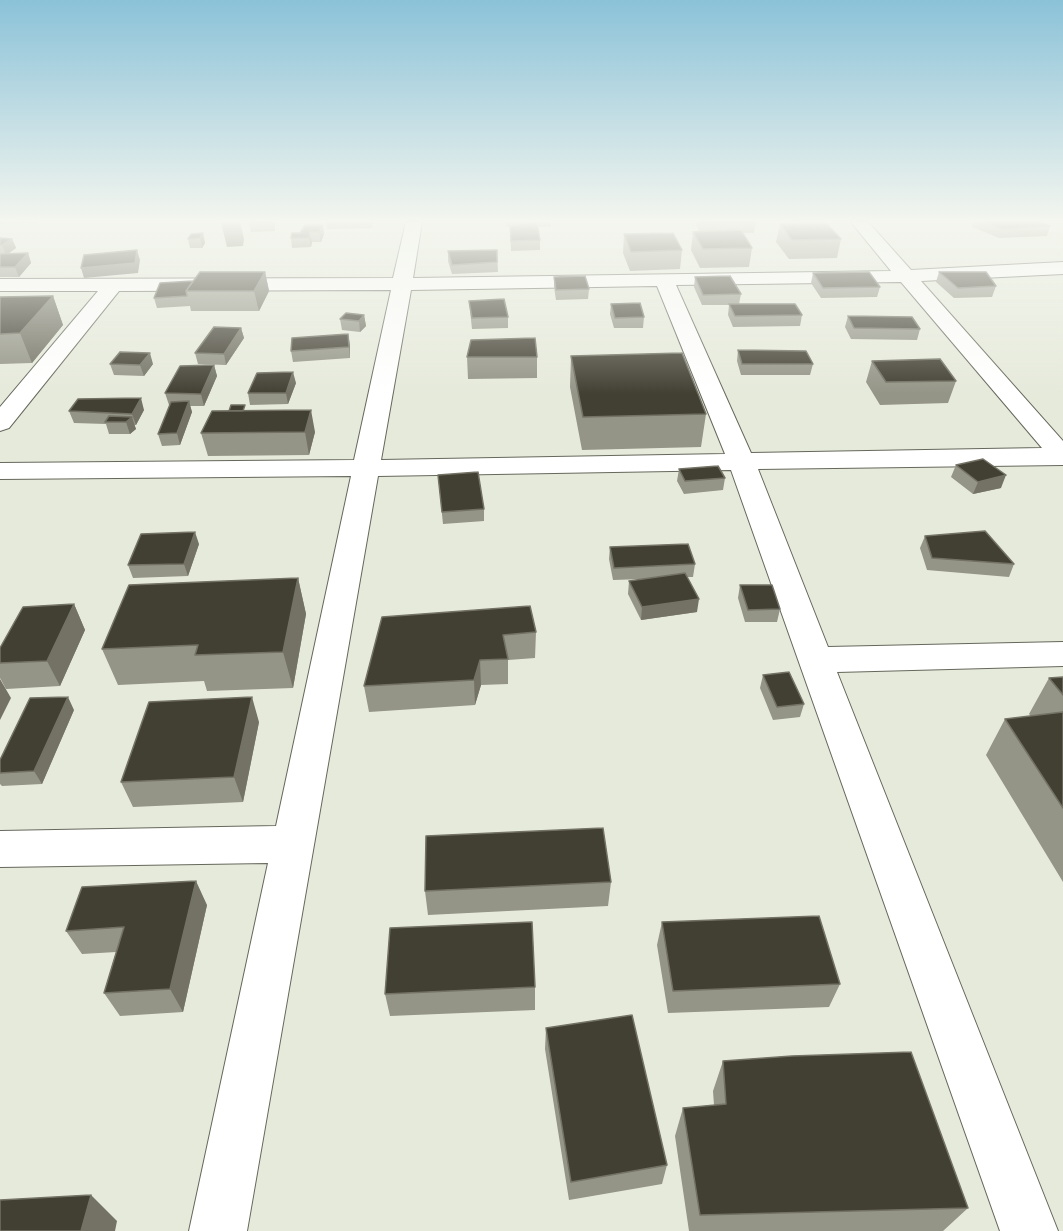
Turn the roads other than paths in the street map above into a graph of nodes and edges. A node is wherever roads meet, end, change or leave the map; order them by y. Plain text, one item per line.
1 (404, 279) edge
2 (641, 279) edge
3 (664, 279) edge
4 (911, 279) edge
5 (403, 284) junction
6 (0, 285) edge
7 (111, 286) junction
8 (0, 423) edge
9 (1063, 456) edge
10 (741, 461) junction
11 (365, 468) junction
12 (0, 471) edge
13 (1063, 654) edge
14 (815, 660) junction
15 (293, 844) junction
16 (0, 849) edge
17 (218, 1231) edge
18 (1029, 1231) edge

1 - 5 street
2 - 5 street
3 - 10 street
4 - 9 street
5 - 7 street
5 - 11 street
6 - 7 street
7 - 8 street
9 - 10 street
10 - 11 street
10 - 14 street
11 - 12 street
11 - 15 street
13 - 14 street
14 - 18 street
15 - 16 street
15 - 17 street

